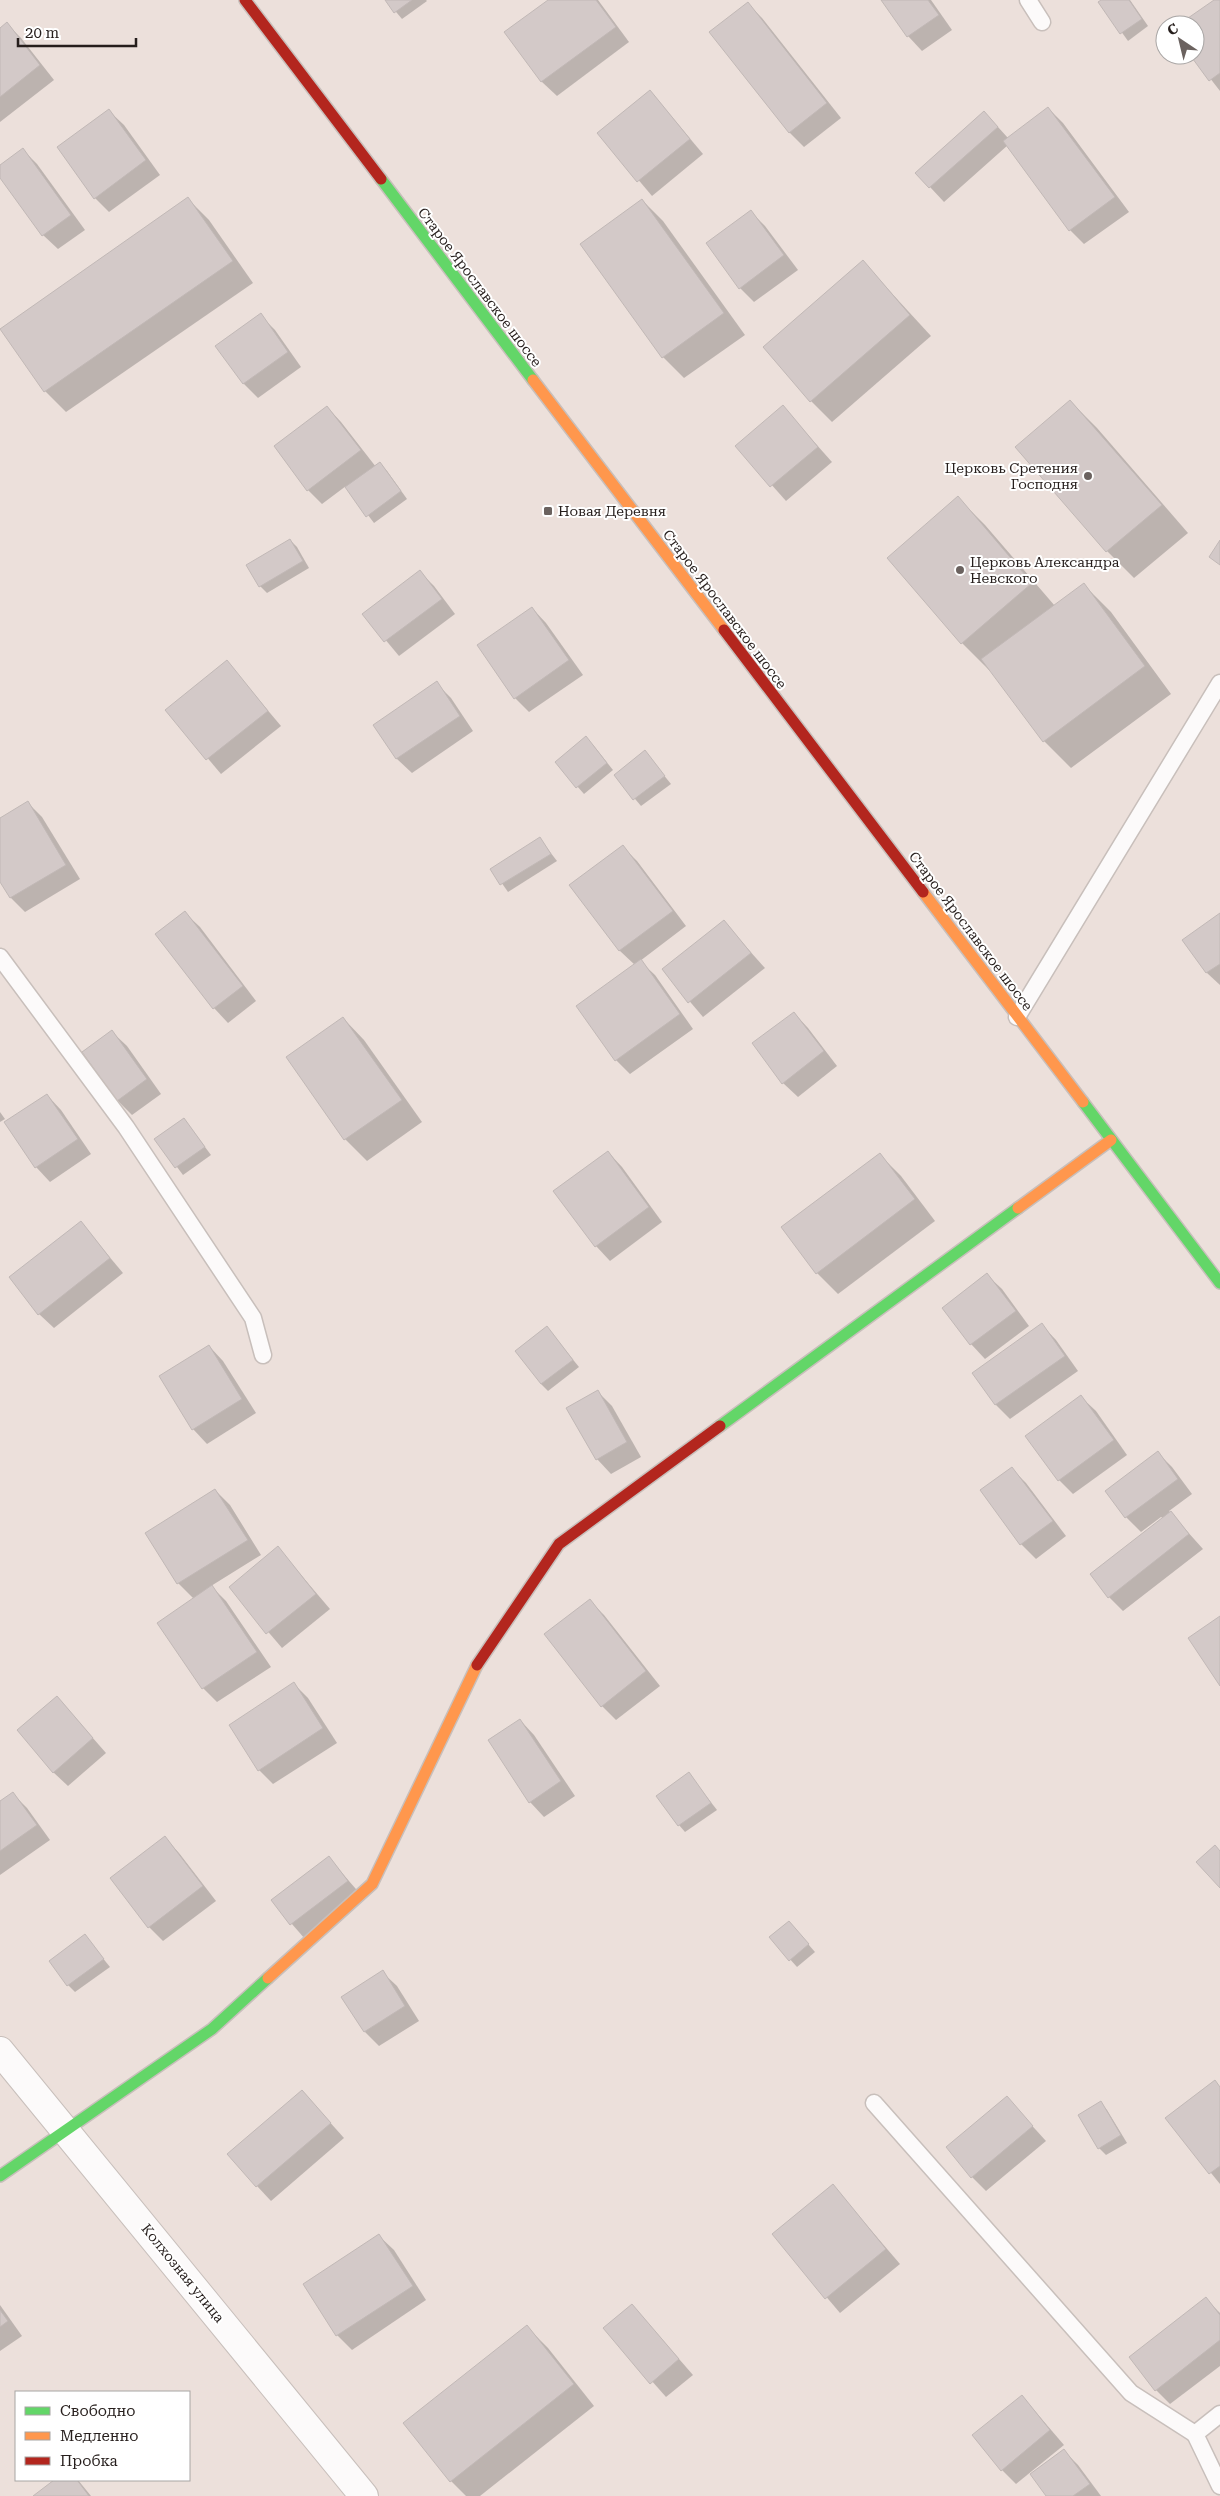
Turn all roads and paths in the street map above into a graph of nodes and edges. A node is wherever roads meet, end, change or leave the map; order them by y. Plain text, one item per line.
1 (245, 0) edge
2 (1028, 0) edge
3 (1042, 22) dead end
4 (1220, 683) edge
5 (0, 957) edge
6 (1017, 1017) junction
7 (1111, 1140) junction
8 (1220, 1283) edge
9 (263, 1355) dead end
10 (0, 2051) edge
11 (874, 2103) dead end
12 (67, 2131) junction
13 (0, 2176) edge
14 (1220, 2414) edge
15 (1195, 2434) junction
16 (1220, 2486) edge
17 (364, 2496) edge

1 - 6 main road, Старое Ярославское шоссе
2 - 3 lane
4 - 6 lane
5 - 9 lane
6 - 7 main road, Старое Ярославское шоссе
7 - 8 main road, Старое Ярославское шоссе
7 - 12 main road
10 - 12 street, Колхозная улица
11 - 15 lane
12 - 13 main road
12 - 17 street, Колхозная улица
14 - 15 lane
15 - 16 lane

